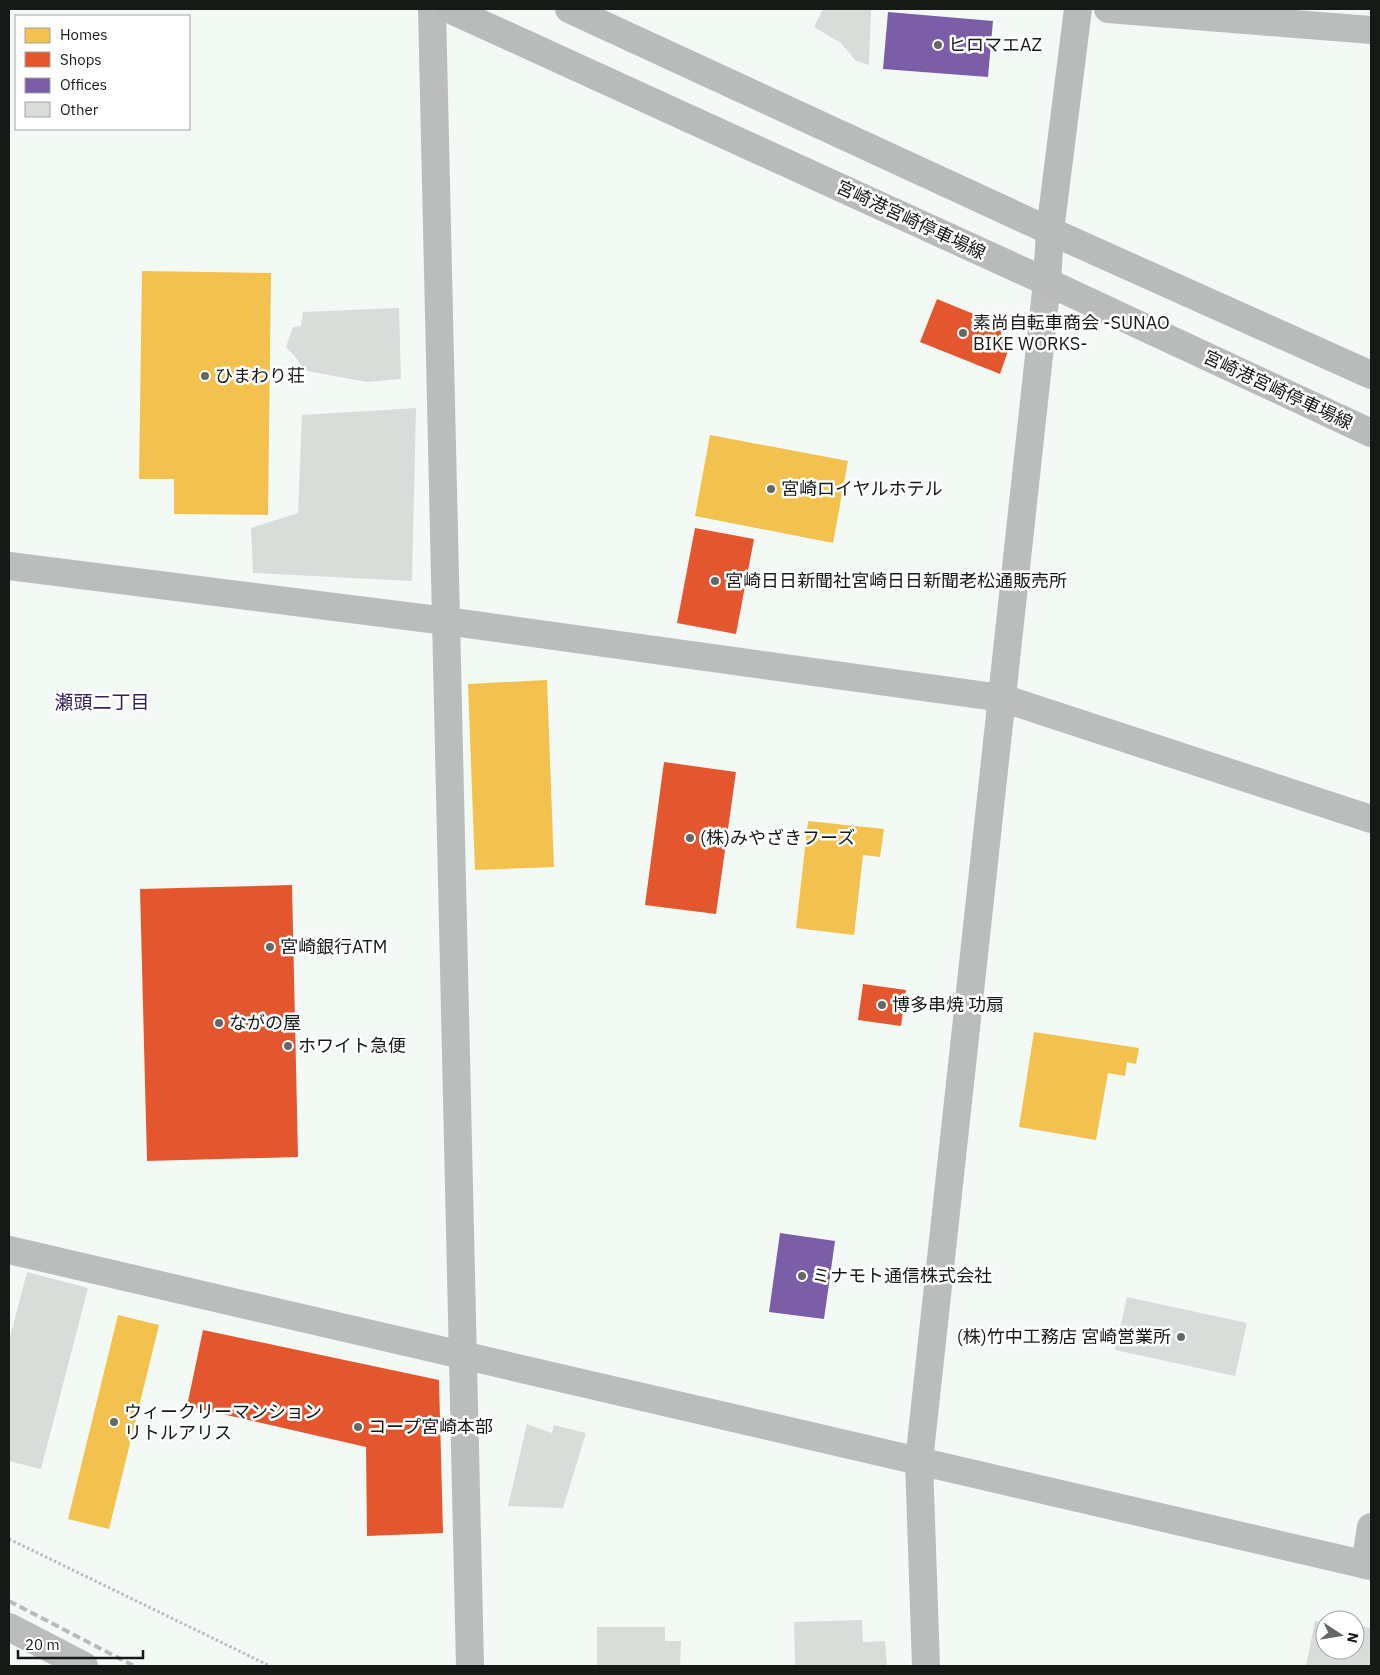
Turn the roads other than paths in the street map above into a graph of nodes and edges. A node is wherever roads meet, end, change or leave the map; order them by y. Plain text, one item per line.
1 (432, 9) edge
2 (449, 9) edge
3 (569, 9) edge
4 (1078, 9) edge
5 (1108, 9) edge
6 (1371, 30) edge
7 (1050, 231) junction
8 (1047, 282) junction
9 (1371, 375) edge
10 (1371, 433) edge
11 (9, 566) edge
12 (446, 621) junction
13 (1002, 698) junction
14 (1371, 819) edge
15 (9, 1250) edge
16 (462, 1354) junction
17 (919, 1461) junction
18 (1371, 1527) edge
19 (1368, 1566) edge
20 (9, 1626) edge
21 (84, 1666) edge
22 (470, 1666) edge
23 (926, 1666) edge

1 - 12 street
2 - 8 main road, 宮崎港宮崎停車場線
3 - 7 main road
4 - 7 main road
5 - 6 street
7 - 8 main road
7 - 9 main road
8 - 10 main road, 宮崎港宮崎停車場線
8 - 13 street
11 - 12 street
12 - 13 street
12 - 16 street
13 - 14 street
13 - 17 street
15 - 16 street
16 - 17 street
16 - 22 street
17 - 19 street
17 - 23 street
18 - 19 street
20 - 21 street

